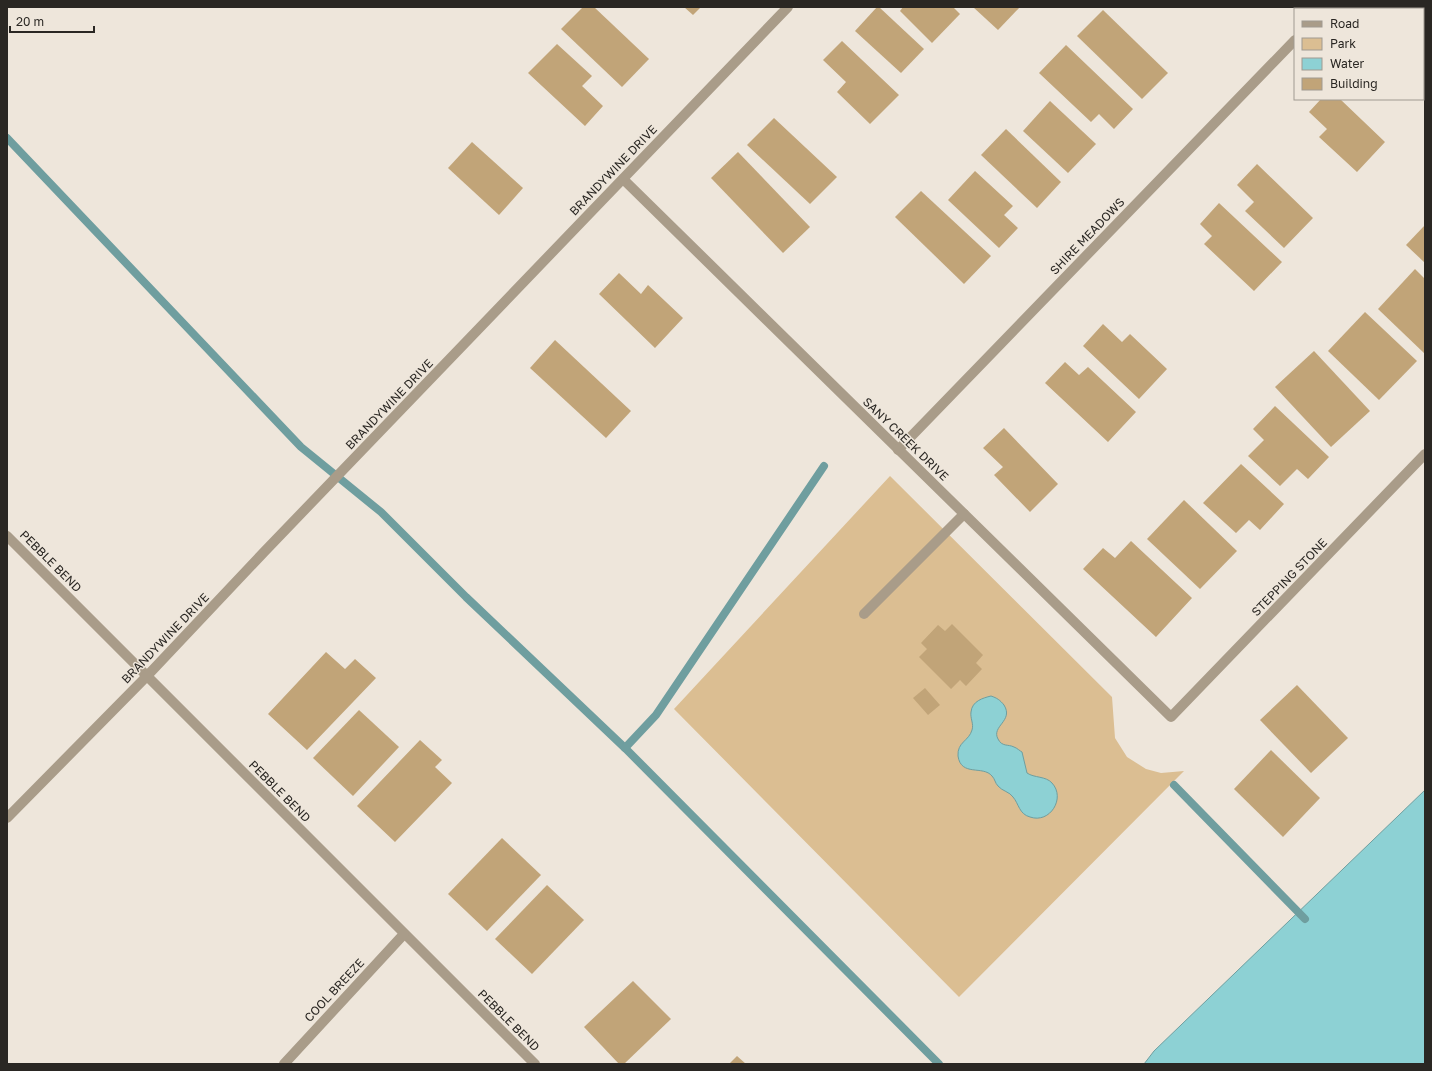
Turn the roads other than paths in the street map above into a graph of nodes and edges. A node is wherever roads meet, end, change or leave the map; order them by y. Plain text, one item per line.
1 (788, 7) edge
2 (1294, 41) edge
3 (622, 179) junction
4 (898, 450) junction
5 (1425, 454) edge
6 (964, 514) junction
7 (7, 536) edge
8 (864, 614) dead end
9 (147, 676) junction
10 (1171, 717) joint
11 (7, 818) edge
12 (404, 934) junction
13 (284, 1064) edge
14 (534, 1064) edge

1 - 3 street, BRANDYWINE DRIVE
2 - 4 street, SHIRE MEADOWS
3 - 4 street, SANY CREEK DRIVE
3 - 9 street, BRANDYWINE DRIVE
4 - 6 street, SANY CREEK DRIVE
5 - 10 street, STEPPING STONE
6 - 8 street
6 - 10 street, SANY CREEK DRIVE
7 - 9 street, PEBBLE BEND
9 - 11 street, BRANDYWINE DRIVE
9 - 12 street, PEBBLE BEND
12 - 13 street, COOL BREEZE
12 - 14 street, PEBBLE BEND

